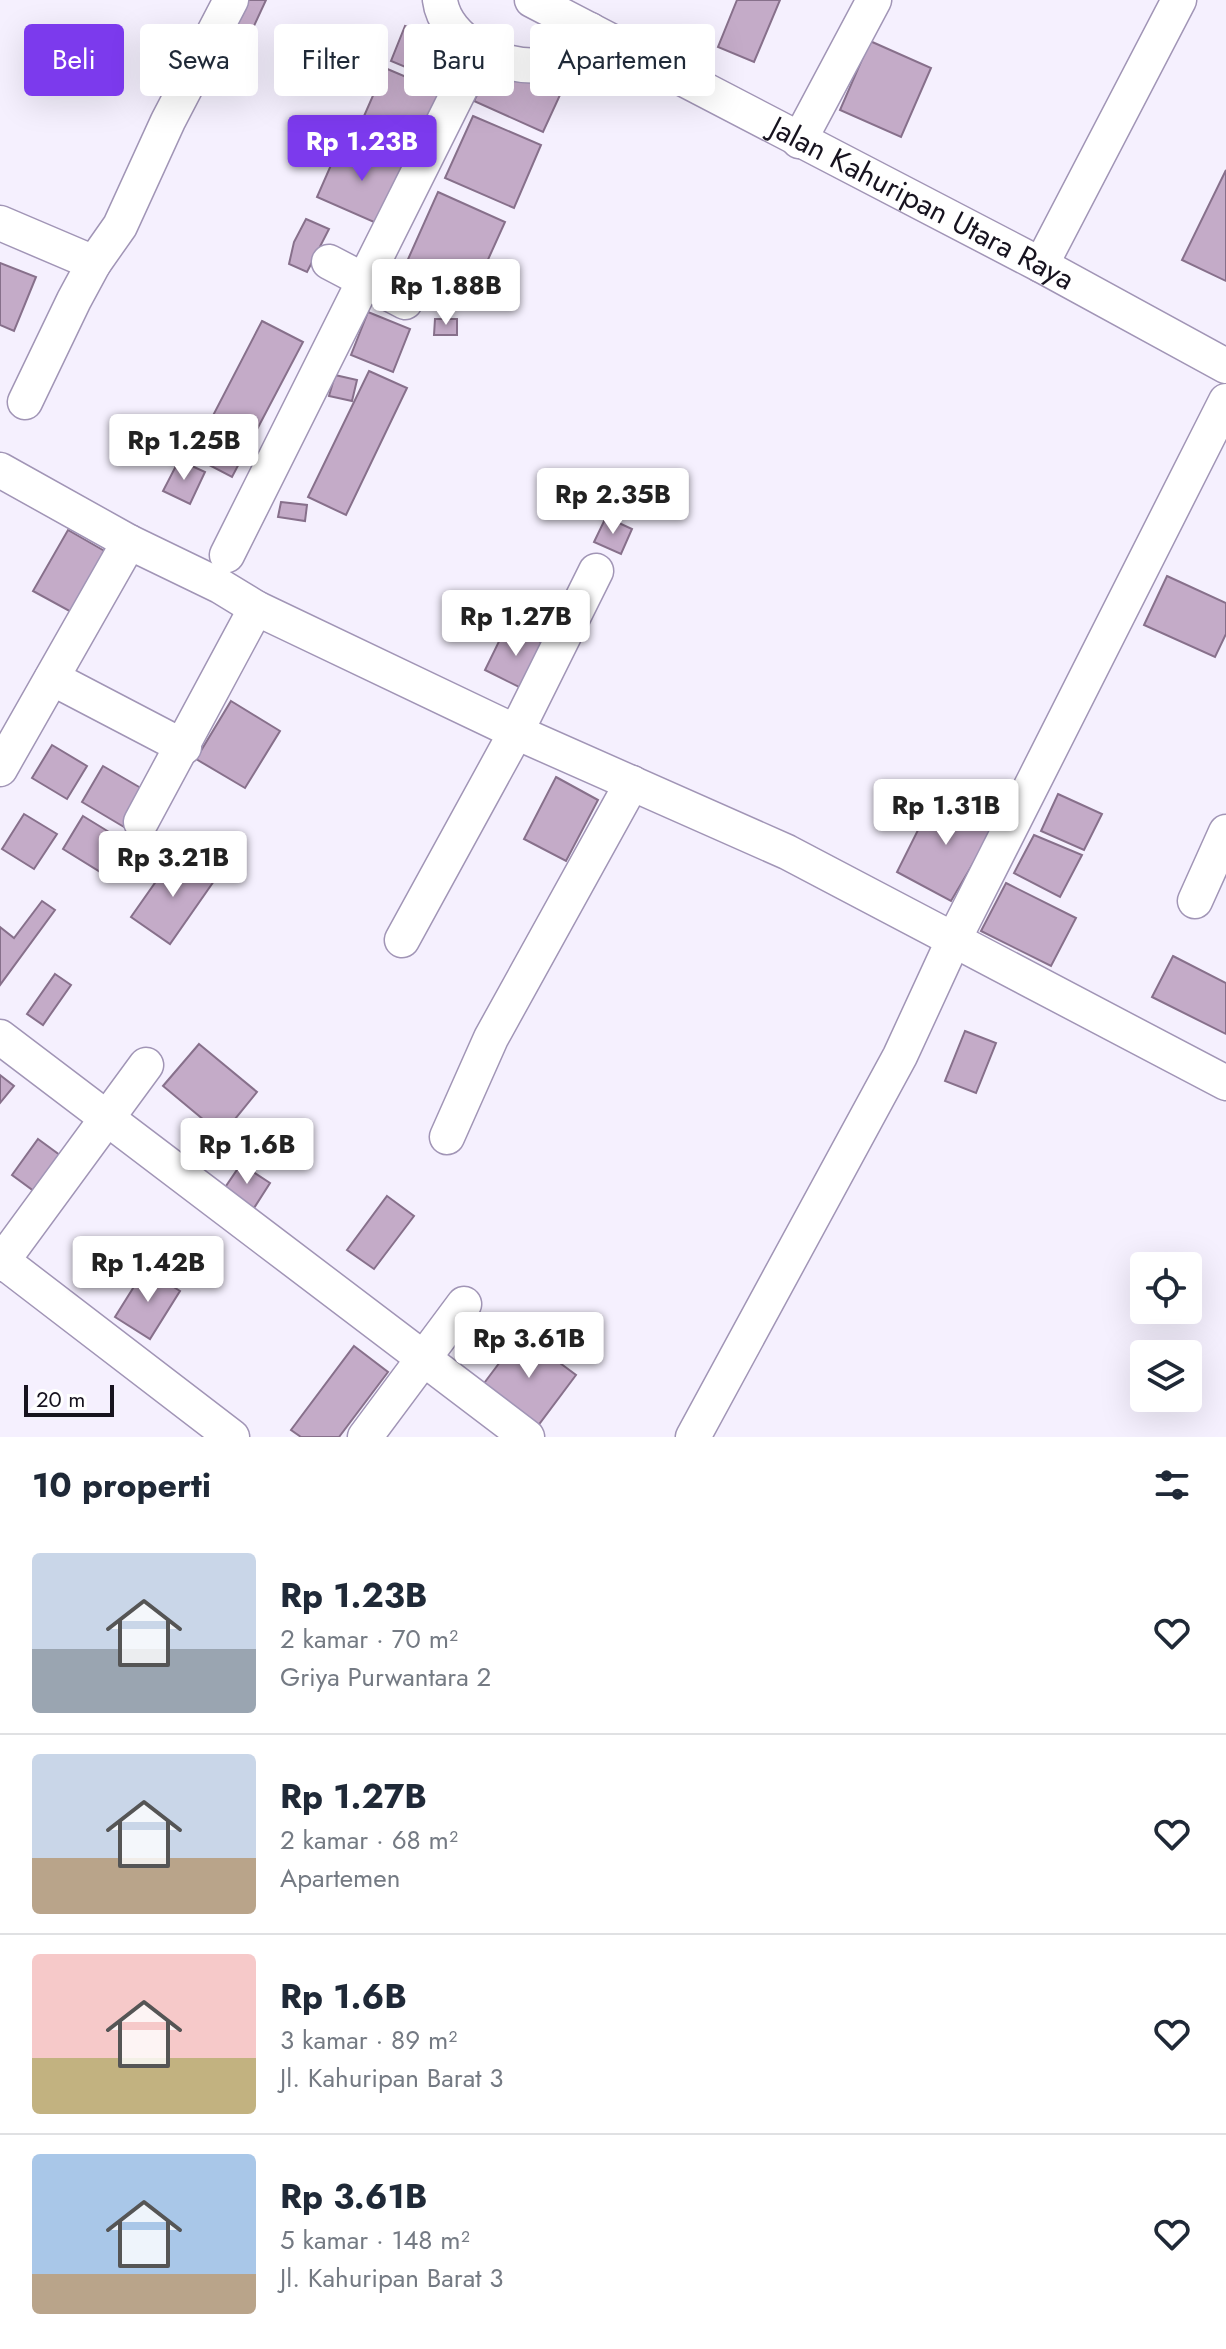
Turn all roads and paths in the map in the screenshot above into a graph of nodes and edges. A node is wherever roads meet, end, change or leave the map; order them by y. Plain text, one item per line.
1 (231, 0) edge
2 (440, 0) edge
3 (874, 0) edge
4 (1179, 0) edge
5 (549, 4) edge
6 (450, 24) edge
7 (581, 24) edge
8 (457, 96) edge
9 (714, 96) edge
10 (799, 141) junction
11 (0, 223) edge
12 (329, 262) dead end
13 (94, 263) junction
14 (1041, 265) junction
15 (365, 281) junction
16 (405, 302) dead end
17 (1225, 362) edge
18 (1226, 401) edge
19 (25, 402) dead end
20 (0, 470) edge
21 (129, 542) junction
22 (227, 555) dead end
23 (596, 571) dead end
24 (256, 608) junction
25 (52, 678) junction
26 (516, 732) junction
27 (184, 747) junction
28 (0, 769) edge
29 (632, 783) junction
30 (141, 822) dead end
31 (1226, 832) edge
32 (1195, 901) dead end
33 (402, 940) dead end
34 (953, 941) junction
35 (0, 1037) edge
36 (146, 1065) dead end
37 (1226, 1083) edge
38 (109, 1119) junction
39 (447, 1137) dead end
40 (1, 1261) edge
41 (464, 1304) dead end
42 (423, 1358) junction
43 (232, 1437) edge
44 (365, 1437) edge
45 (527, 1437) edge
46 (693, 1437) edge

1 - 13 street
2 - 6 street
3 - 10 street
4 - 14 street
5 - 7 street, Jalan Kahuripan Utara Raya
8 - 15 street
9 - 10 street, Jalan Kahuripan Utara Raya
10 - 14 street, Jalan Kahuripan Utara Raya
11 - 13 street
12 - 15 street
13 - 19 street
14 - 17 street, Jalan Kahuripan Utara Raya
15 - 16 street
15 - 22 street
18 - 34 street
20 - 21 street
21 - 24 street
21 - 25 street
23 - 26 street
24 - 26 street
24 - 27 street
25 - 27 street
25 - 28 street
26 - 29 street
26 - 33 street
27 - 30 street
29 - 34 street
29 - 39 street
31 - 32 street
34 - 37 street
34 - 46 street
35 - 38 street
36 - 38 street
38 - 40 street
38 - 42 street
40 - 43 street
41 - 42 street
42 - 44 street
42 - 45 street

